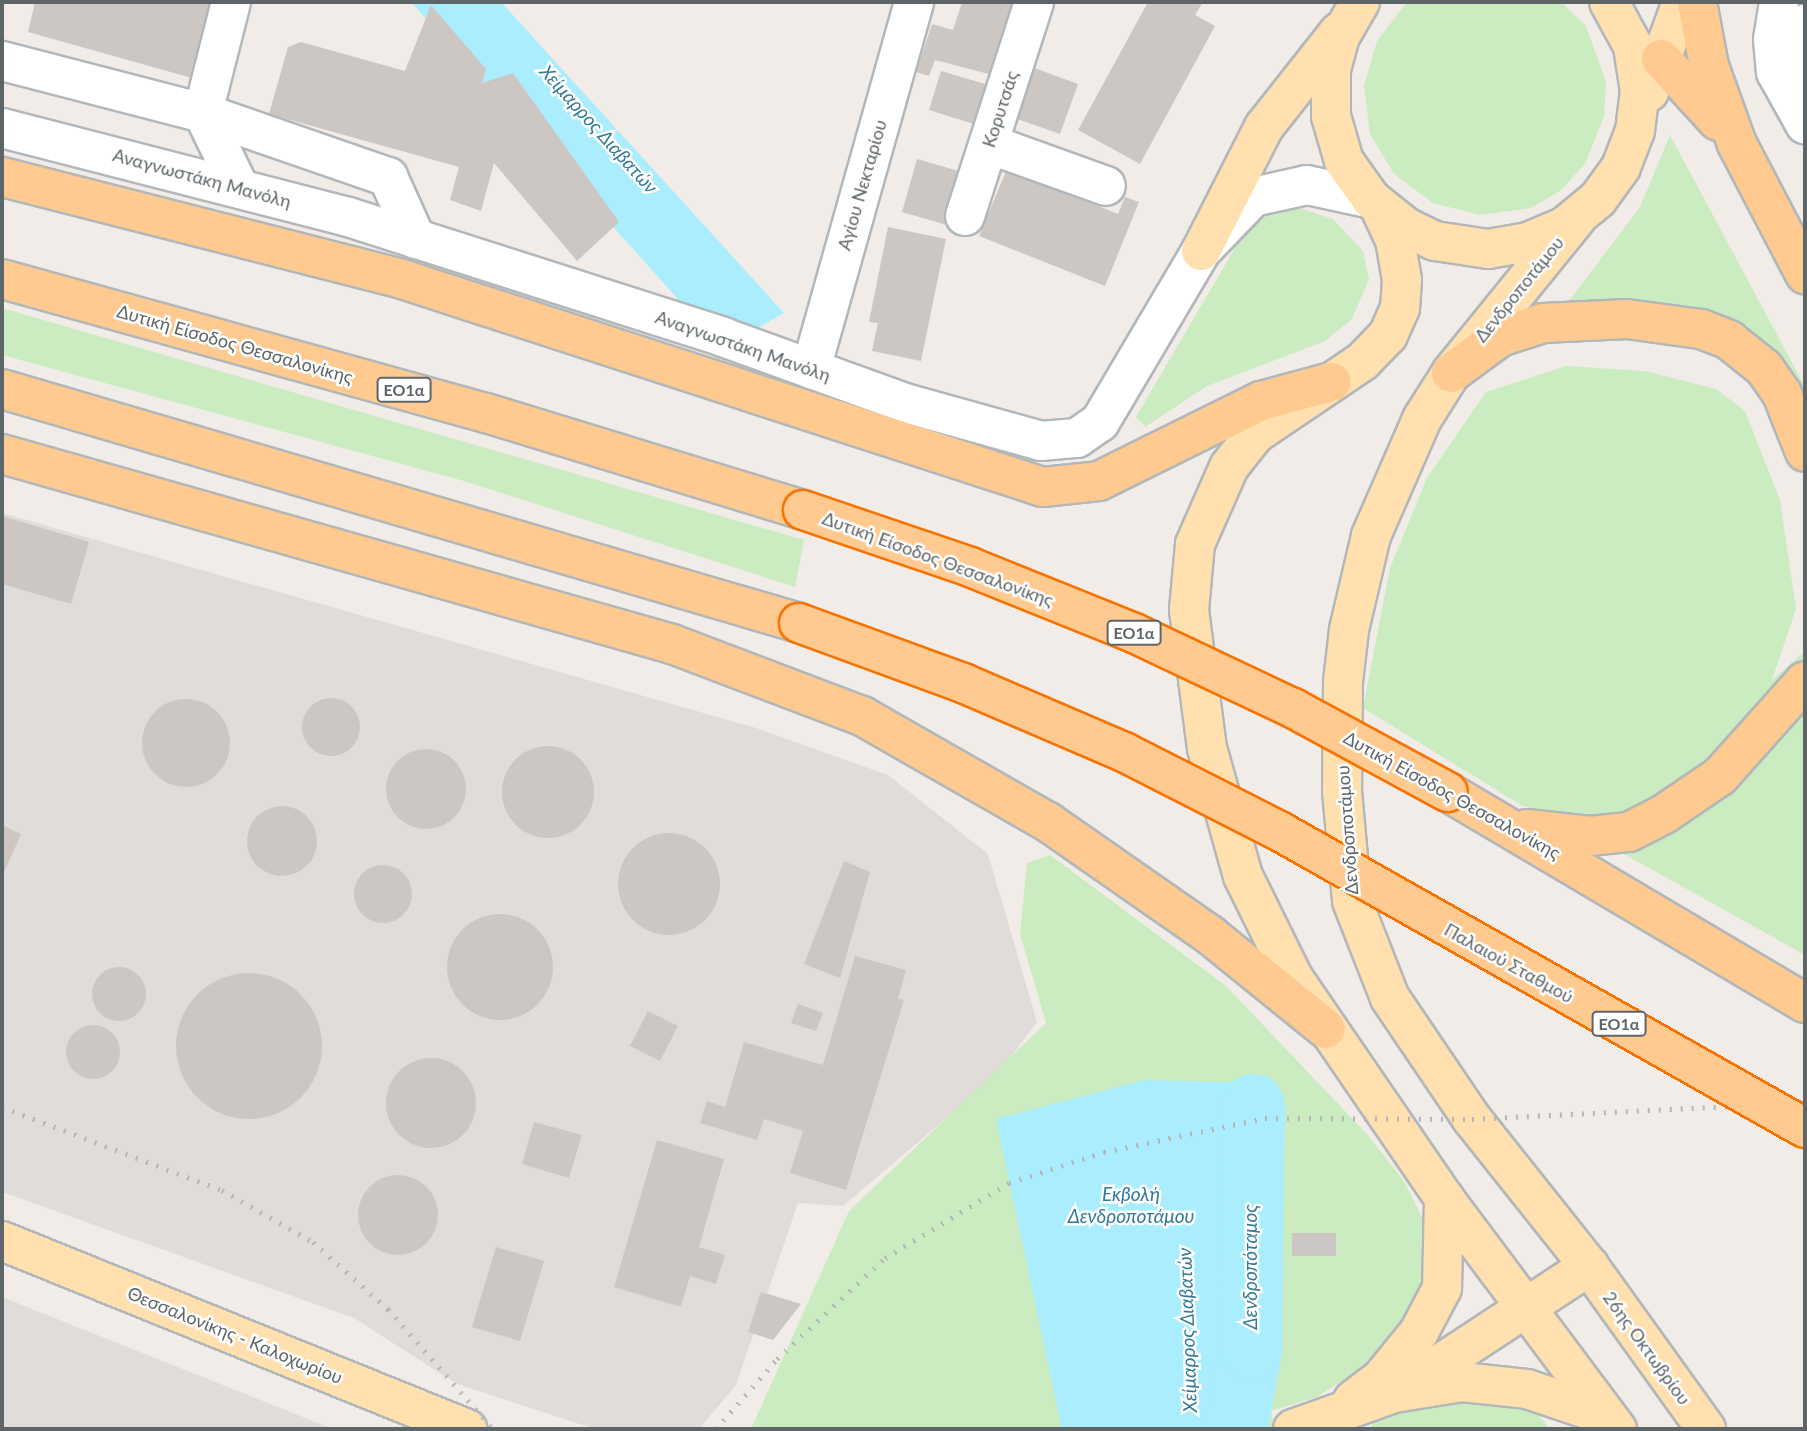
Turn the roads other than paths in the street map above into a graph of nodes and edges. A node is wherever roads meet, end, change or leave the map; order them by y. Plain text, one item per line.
1 (232, 2) edge
2 (914, 2) edge
3 (1034, 2) edge
4 (1682, 2) edge
5 (1697, 2) edge
6 (1779, 2) edge
7 (1352, 14) edge
8 (1617, 14) edge
9 (1805, 24) edge
10 (1661, 59) junction
11 (2, 61) edge
12 (1805, 65) edge
13 (203, 113) junction
14 (1637, 121) junction
15 (1805, 124) edge
16 (2, 128) edge
17 (989, 144) junction
18 (1737, 145) junction
19 (2, 177) edge
20 (1105, 186) dead end
21 (239, 187) junction
22 (1375, 203) junction
23 (965, 216) dead end
24 (1576, 219) junction
25 (416, 239) junction
26 (1201, 251) junction
27 (1805, 275) edge
28 (2, 279) edge
29 (811, 369) junction
30 (1451, 373) junction
31 (1331, 382) junction
32 (2, 388) edge
33 (1805, 452) edge
34 (2, 454) edge
35 (1805, 656) edge
36 (1805, 681) edge
37 (1779, 712) junction
38 (1508, 825) junction
39 (1805, 1003) edge
40 (1326, 1029) junction
41 (1805, 1128) edge
42 (1444, 1198) junction
43 (2, 1241) edge
44 (1589, 1266) junction
45 (1526, 1310) junction
46 (1394, 1393) junction
47 (1331, 1416) junction
48 (1612, 1423) edge
49 (467, 1429) edge
50 (1293, 1429) edge
51 (1706, 1429) edge

1 - 13 street
2 - 29 street, Αγίου Νεκταρίου
3 - 17 street, Κορυτσάς
4 - 10 main road, Δενδροποτάμου
5 - 18 highway
6 - 15 street
7 - 22 main road, Δενδροποτάμου
7 - 26 main road
8 - 10 main road
8 - 14 main road, Δενδροποτάμου
9 - 12 street
10 - 14 main road, Δενδροποτάμου
10 - 18 highway
11 - 13 street
13 - 21 street
13 - 25 street
14 - 24 main road, Δενδροποτάμου
16 - 21 street, Αναγνωστάκη Μανόλη
17 - 20 street
17 - 23 street, Κορυτσάς
18 - 27 highway
19 - 31 highway
21 - 25 street, Αναγνωστάκη Μανόλη
22 - 24 main road, Δενδροποτάμου
22 - 26 street, Αναγνωστάκη Μανόλη
22 - 31 main road
24 - 30 main road, Δενδροποτάμου
25 - 29 street, Αναγνωστάκη Μανόλη
26 - 29 street, Αναγνωστάκη Μανόλη
28 - 38 highway, Δυτική Είσοδος Θεσσαλονίκης / ΕΟ1α, bridge
30 - 33 highway
30 - 44 main road, Δενδροποτάμου
31 - 40 main road
32 - 41 highway, Παλαιού Σταθμού / ΕΟ1α, bridge
34 - 40 highway
35 - 37 highway
36 - 37 highway
37 - 38 highway
38 - 39 highway, Δυτική Είσοδος Θεσσαλονίκης / ΕΟ1α
40 - 42 main road
42 - 45 main road
42 - 47 main road
43 - 49 main road, Θεσσαλονίκης - Καλοχωρίου
44 - 45 main road
44 - 51 main road, 26ης Οκτωβρίου
45 - 46 main road
45 - 48 main road
46 - 47 main road
46 - 48 main road
47 - 50 main road

